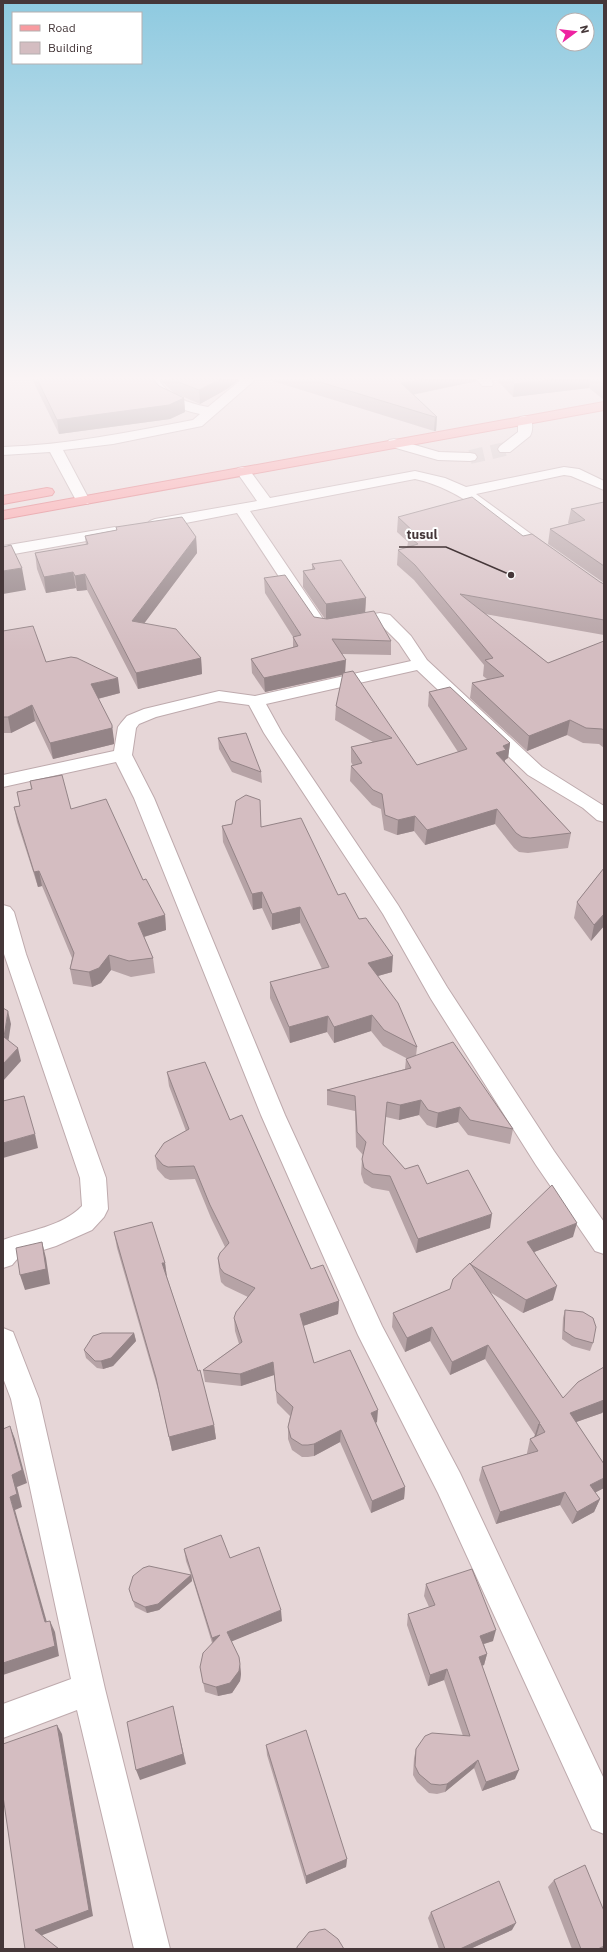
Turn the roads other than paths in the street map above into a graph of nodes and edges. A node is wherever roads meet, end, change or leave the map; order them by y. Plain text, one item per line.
1 (66, 470) edge
2 (248, 470) edge
3 (243, 471) junction
4 (90, 484) dead end
5 (604, 486) edge
6 (74, 487) junction
7 (464, 492) junction
8 (3, 500) edge
9 (83, 500) junction
10 (266, 503) junction
11 (241, 508) junction
12 (3, 515) edge
13 (3, 551) edge
14 (559, 561) edge
15 (421, 664) junction
16 (255, 701) junction
17 (123, 755) junction
18 (3, 781) edge
19 (604, 816) edge
20 (3, 912) edge
21 (604, 1243) edge
22 (3, 1257) edge
23 (3, 1341) edge
24 (89, 1689) junction
25 (3, 1721) edge
26 (604, 1817) edge
27 (152, 1949) edge

1 - 6 street
2 - 3 main road
3 - 9 main road
3 - 10 street
4 - 6 main road
5 - 7 street
6 - 8 main road
6 - 9 street
7 - 10 street
7 - 14 street
9 - 12 main road
10 - 11 street
11 - 13 street
11 - 15 street
15 - 16 street
15 - 19 street
16 - 17 street
16 - 21 street
17 - 18 street
17 - 26 street
20 - 22 street
23 - 24 street
24 - 25 street
24 - 27 street

